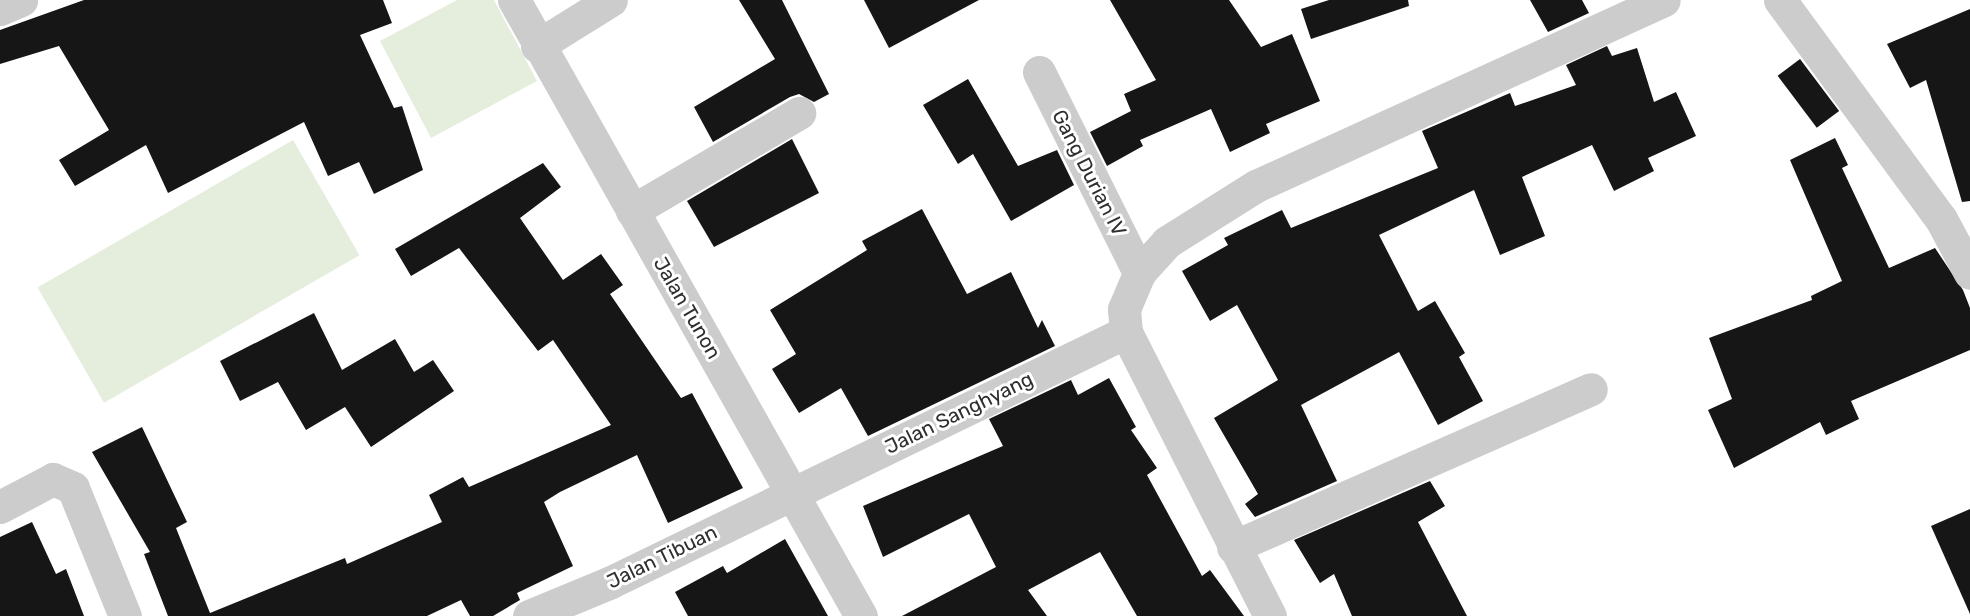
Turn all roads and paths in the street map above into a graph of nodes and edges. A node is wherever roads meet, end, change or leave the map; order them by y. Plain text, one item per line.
1 (21, 0) edge
2 (514, 0) edge
3 (611, 0) edge
4 (1664, 0) edge
5 (1780, 0) edge
6 (0, 9) edge
7 (537, 46) junction
8 (1039, 72) dead end
9 (799, 113) dead end
10 (632, 211) junction
11 (1139, 273) junction
12 (1970, 273) edge
13 (1126, 332) junction
14 (1591, 389) dead end
15 (792, 494) junction
16 (0, 507) edge
17 (1233, 547) junction
18 (125, 616) edge
19 (529, 616) edge
20 (861, 616) edge
21 (1270, 616) edge

1 - 6 street
2 - 7 street, Jalan Tunon
3 - 7 street
4 - 11 street
5 - 12 street
7 - 10 street, Jalan Tunon
8 - 11 street, Gang Durian IV
9 - 10 street
10 - 15 street, Jalan Tunon
11 - 13 street
13 - 15 street, Jalan Sanghyang
13 - 17 street
14 - 17 street
15 - 19 street, Jalan Tibuan
15 - 20 street, Jalan Tunon
16 - 18 street
17 - 21 street

